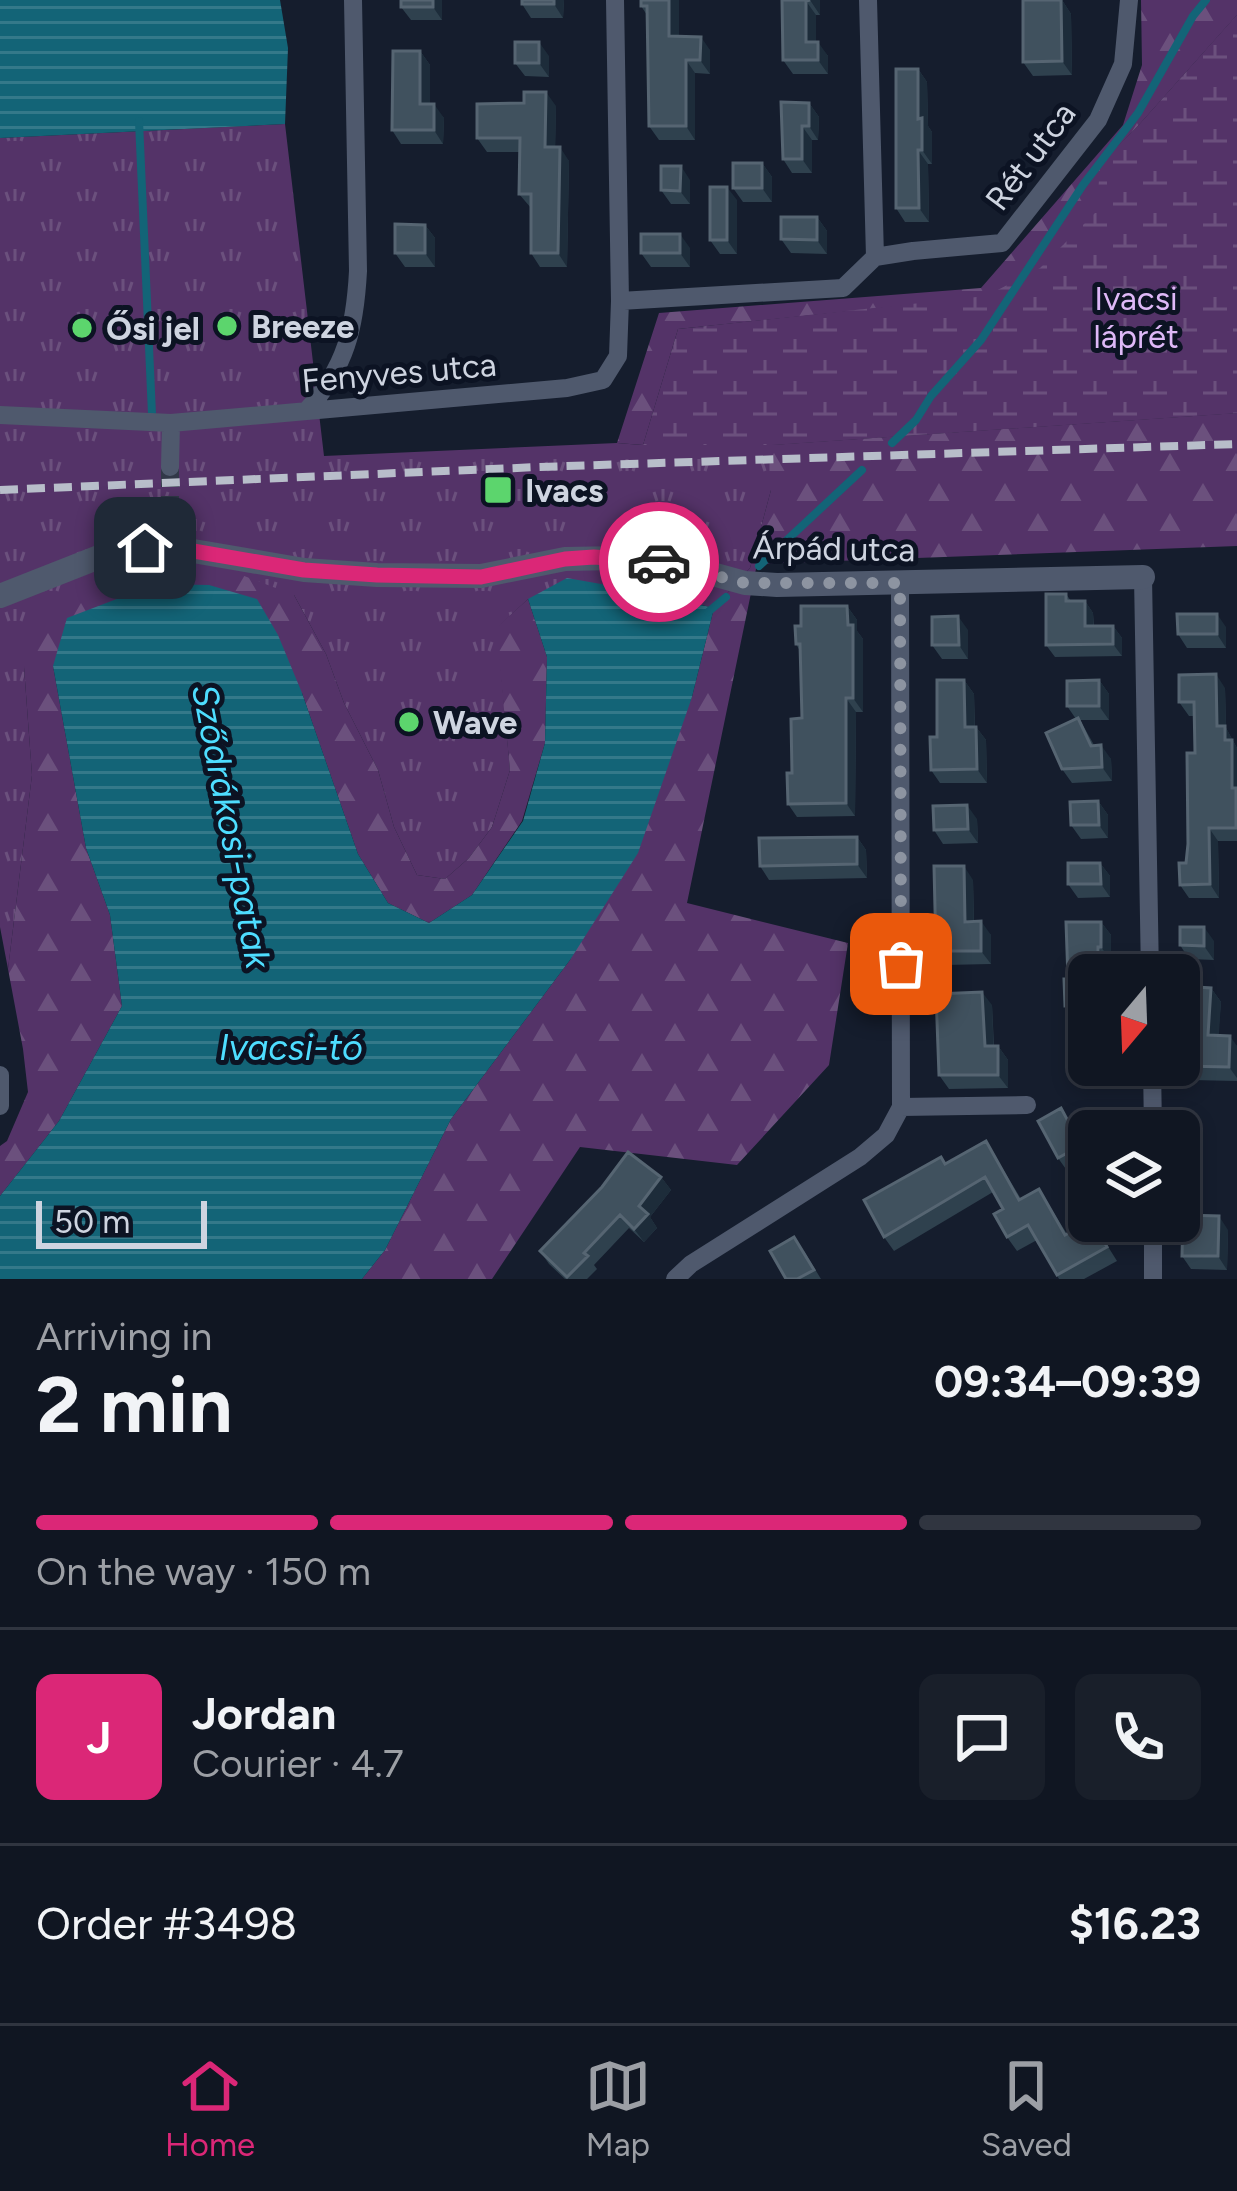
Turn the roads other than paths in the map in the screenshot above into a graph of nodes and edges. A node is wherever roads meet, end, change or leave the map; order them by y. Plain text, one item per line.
1 (353, 0) edge
2 (614, 0) edge
3 (868, 0) edge
4 (1129, 0) edge
5 (875, 257) junction
6 (620, 301) junction
7 (307, 410) junction
8 (0, 415) edge
9 (171, 423) junction
10 (170, 467) tunnel mouth
11 (170, 514) tunnel mouth
12 (170, 547) junction
13 (1143, 578) joint
14 (900, 583) junction
15 (0, 596) edge
16 (1150, 954) edge
17 (0, 1075) edge
18 (1027, 1105) dead end
19 (0, 1106) edge
20 (901, 1107) junction
21 (1153, 1242) edge
22 (675, 1279) edge
23 (1153, 1279) edge

1 - 7 street
2 - 6 street
3 - 5 street
4 - 5 street, Rét utca
5 - 6 street, Rét utca
6 - 7 street, Fenyves utca
7 - 9 street, Fenyves utca
8 - 9 street, Fenyves utca
9 - 10 street
11 - 12 street
12 - 14 street, Árpád utca
12 - 15 street, Árpád utca
13 - 14 street, Árpád utca
13 - 16 street
14 - 20 street
17 - 19 street
18 - 20 street
20 - 22 street
21 - 23 street

